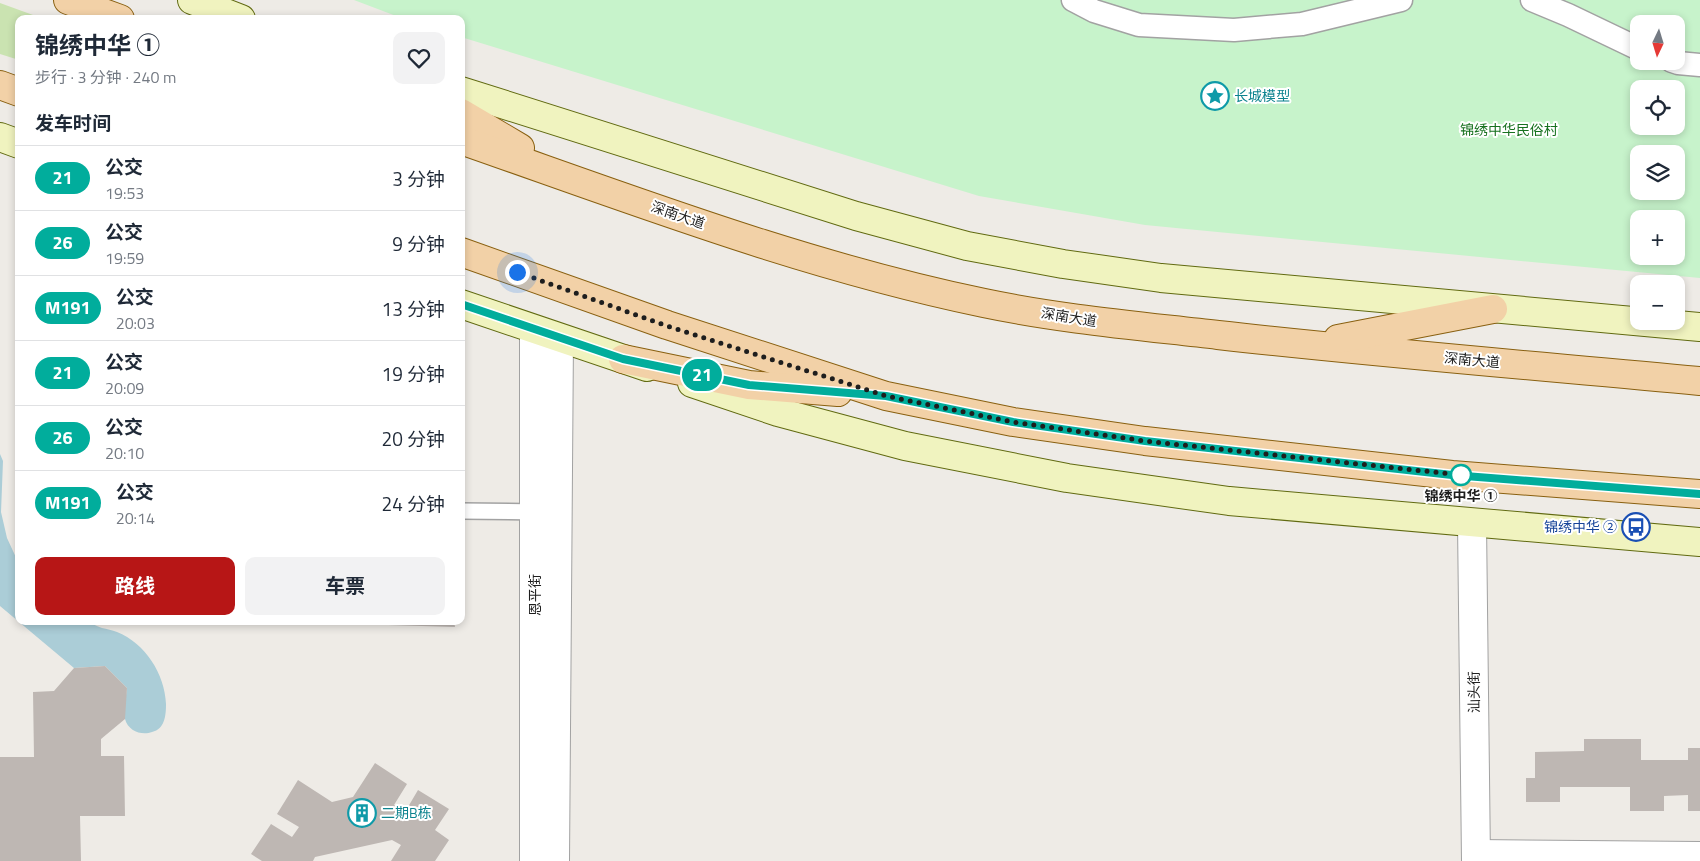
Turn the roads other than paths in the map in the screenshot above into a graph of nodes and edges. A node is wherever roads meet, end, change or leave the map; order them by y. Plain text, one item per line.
1 (68, 0) edge
2 (192, 0) edge
3 (1072, 0) edge
4 (1402, 0) edge
5 (1532, 0) edge
6 (109, 15) edge
7 (231, 15) edge
8 (1630, 45) edge
9 (1685, 64) edge
10 (1700, 65) edge
11 (0, 85) edge
12 (15, 91) edge
13 (465, 91) edge
14 (465, 116) edge
15 (0, 137) edge
16 (465, 141) edge
17 (15, 143) edge
18 (576, 180) junction
19 (465, 253) edge
20 (465, 305) edge
21 (1493, 309) junction
22 (1700, 327) edge
23 (547, 334) junction
24 (1306, 345) junction
25 (623, 359) junction
26 (1700, 381) edge
27 (886, 396) junction
28 (1700, 494) edge
29 (465, 511) edge
30 (546, 512) junction
31 (1472, 523) junction
32 (1700, 542) edge
33 (1700, 856) edge
34 (1476, 857) edge
35 (534, 861) edge
36 (555, 861) edge

1 - 6 main road
2 - 7 main road
3 - 4 street
5 - 8 street
9 - 10 street
11 - 12 main road
13 - 21 main road
14 - 18 main road
15 - 17 main road
16 - 18 main road, 深南大道
18 - 24 main road, 深南大道
19 - 27 main road
20 - 23 main road
21 - 22 main road
21 - 24 main road
23 - 25 main road
23 - 30 street, 恩平街
24 - 26 main road, 深南大道
25 - 27 main road
25 - 31 main road
27 - 28 main road
29 - 30 lane
30 - 35 street, 恩平街
30 - 36 street, 恩平街
31 - 32 main road
31 - 34 street, 汕头街
33 - 34 street

